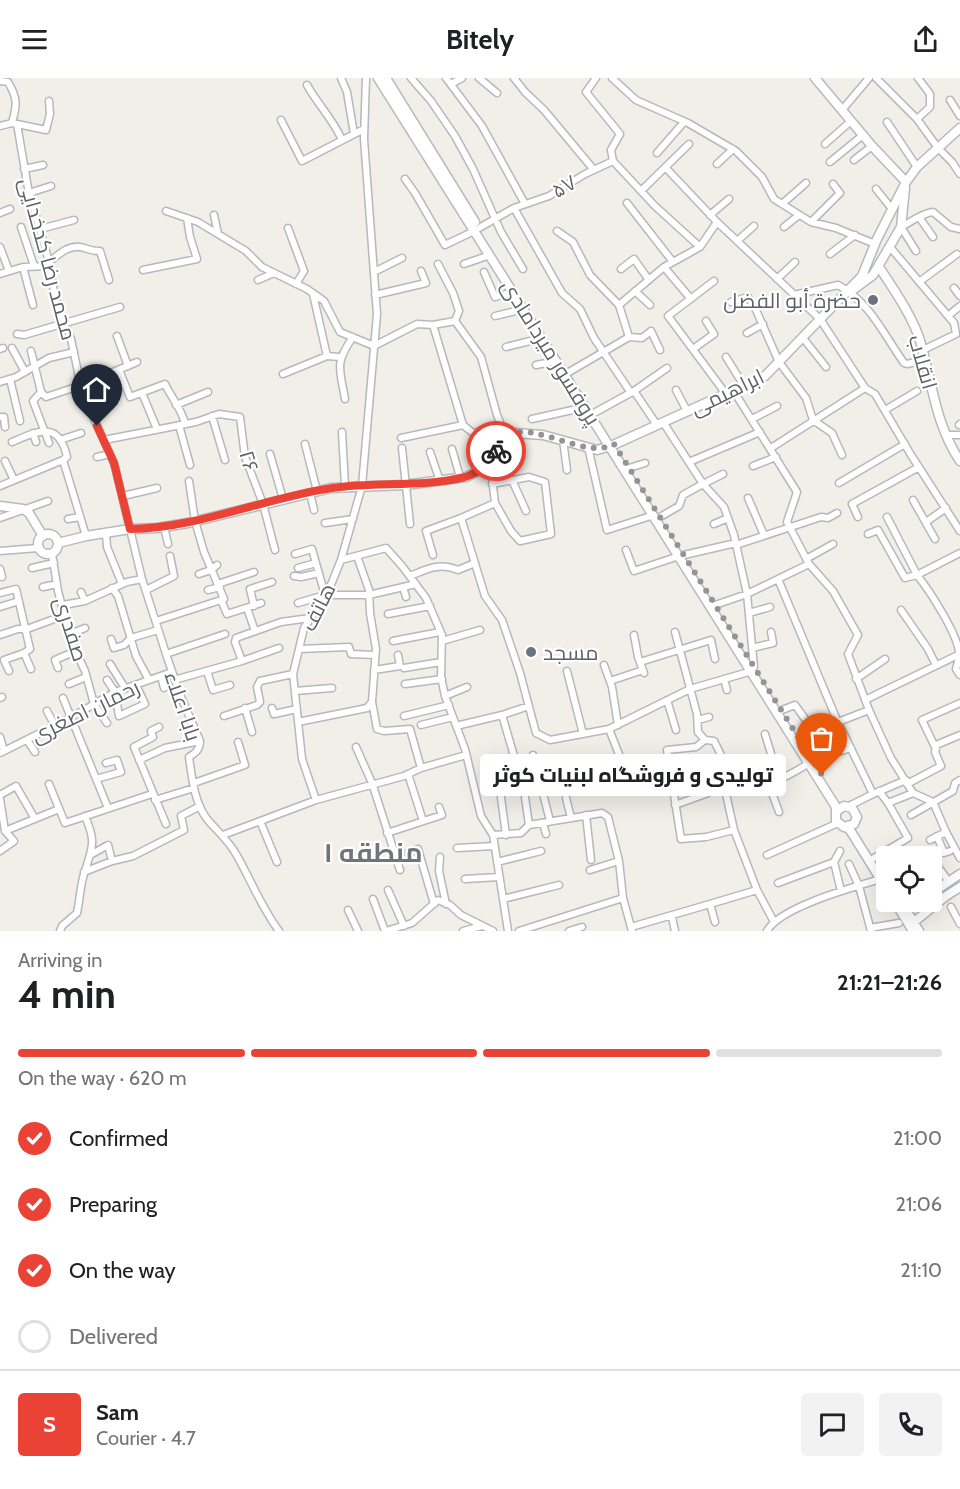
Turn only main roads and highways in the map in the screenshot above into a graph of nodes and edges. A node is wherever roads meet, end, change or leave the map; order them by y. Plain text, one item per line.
1 (378, 78) edge
2 (386, 78) edge
3 (815, 78) edge
4 (960, 128) edge
5 (906, 182) junction
6 (476, 230) junction
7 (876, 241) junction
8 (890, 247) junction
9 (879, 267) junction
10 (849, 291) junction
11 (612, 445) junction
12 (960, 461) edge
13 (0, 506) edge
14 (657, 516) junction
15 (43, 536) junction
16 (58, 543) junction
17 (753, 669) junction
18 (811, 761) junction
19 (843, 808) junction
20 (846, 825) junction
21 (876, 862) edge
22 (876, 867) edge
23 (960, 874) edge
24 (942, 887) edge
25 (960, 887) edge
26 (942, 897) edge
27 (902, 912) edge
28 (906, 912) edge
29 (923, 912) edge
30 (913, 926) edge
31 (919, 931) edge

1 - 6 main road, پروفسور میردامادی
2 - 6 main road, پروفسور میردامادی
3 - 5 main road
4 - 5 main road
5 - 7 main road
5 - 8 main road
6 - 11 main road, پروفسور میردامادی
6 - 11 main road, پروفسور میردامادی
7 - 8 main road
7 - 10 main road
8 - 9 main road
9 - 10 main road
9 - 12 main road, انقلاب
10 - 11 main road, ابراهیمی
11 - 14 main road, پروفسور میردامادی
11 - 14 main road, پروفسور میردامادی
11 - 16 main road
13 - 15 main road
14 - 17 main road, پروفسور میردامادی
15 - 16 main road
15 - 16 main road
17 - 18 main road, پروفسور میردامادی
17 - 18 main road, پروفسور میردامادی
18 - 19 main road, پروفسور میردامادی
19 - 20 main road
19 - 20 main road
20 - 21 main road
20 - 22 main road
23 - 24 main road
25 - 26 main road
27 - 30 main road
28 - 30 main road
29 - 30 main road
30 - 31 main road

